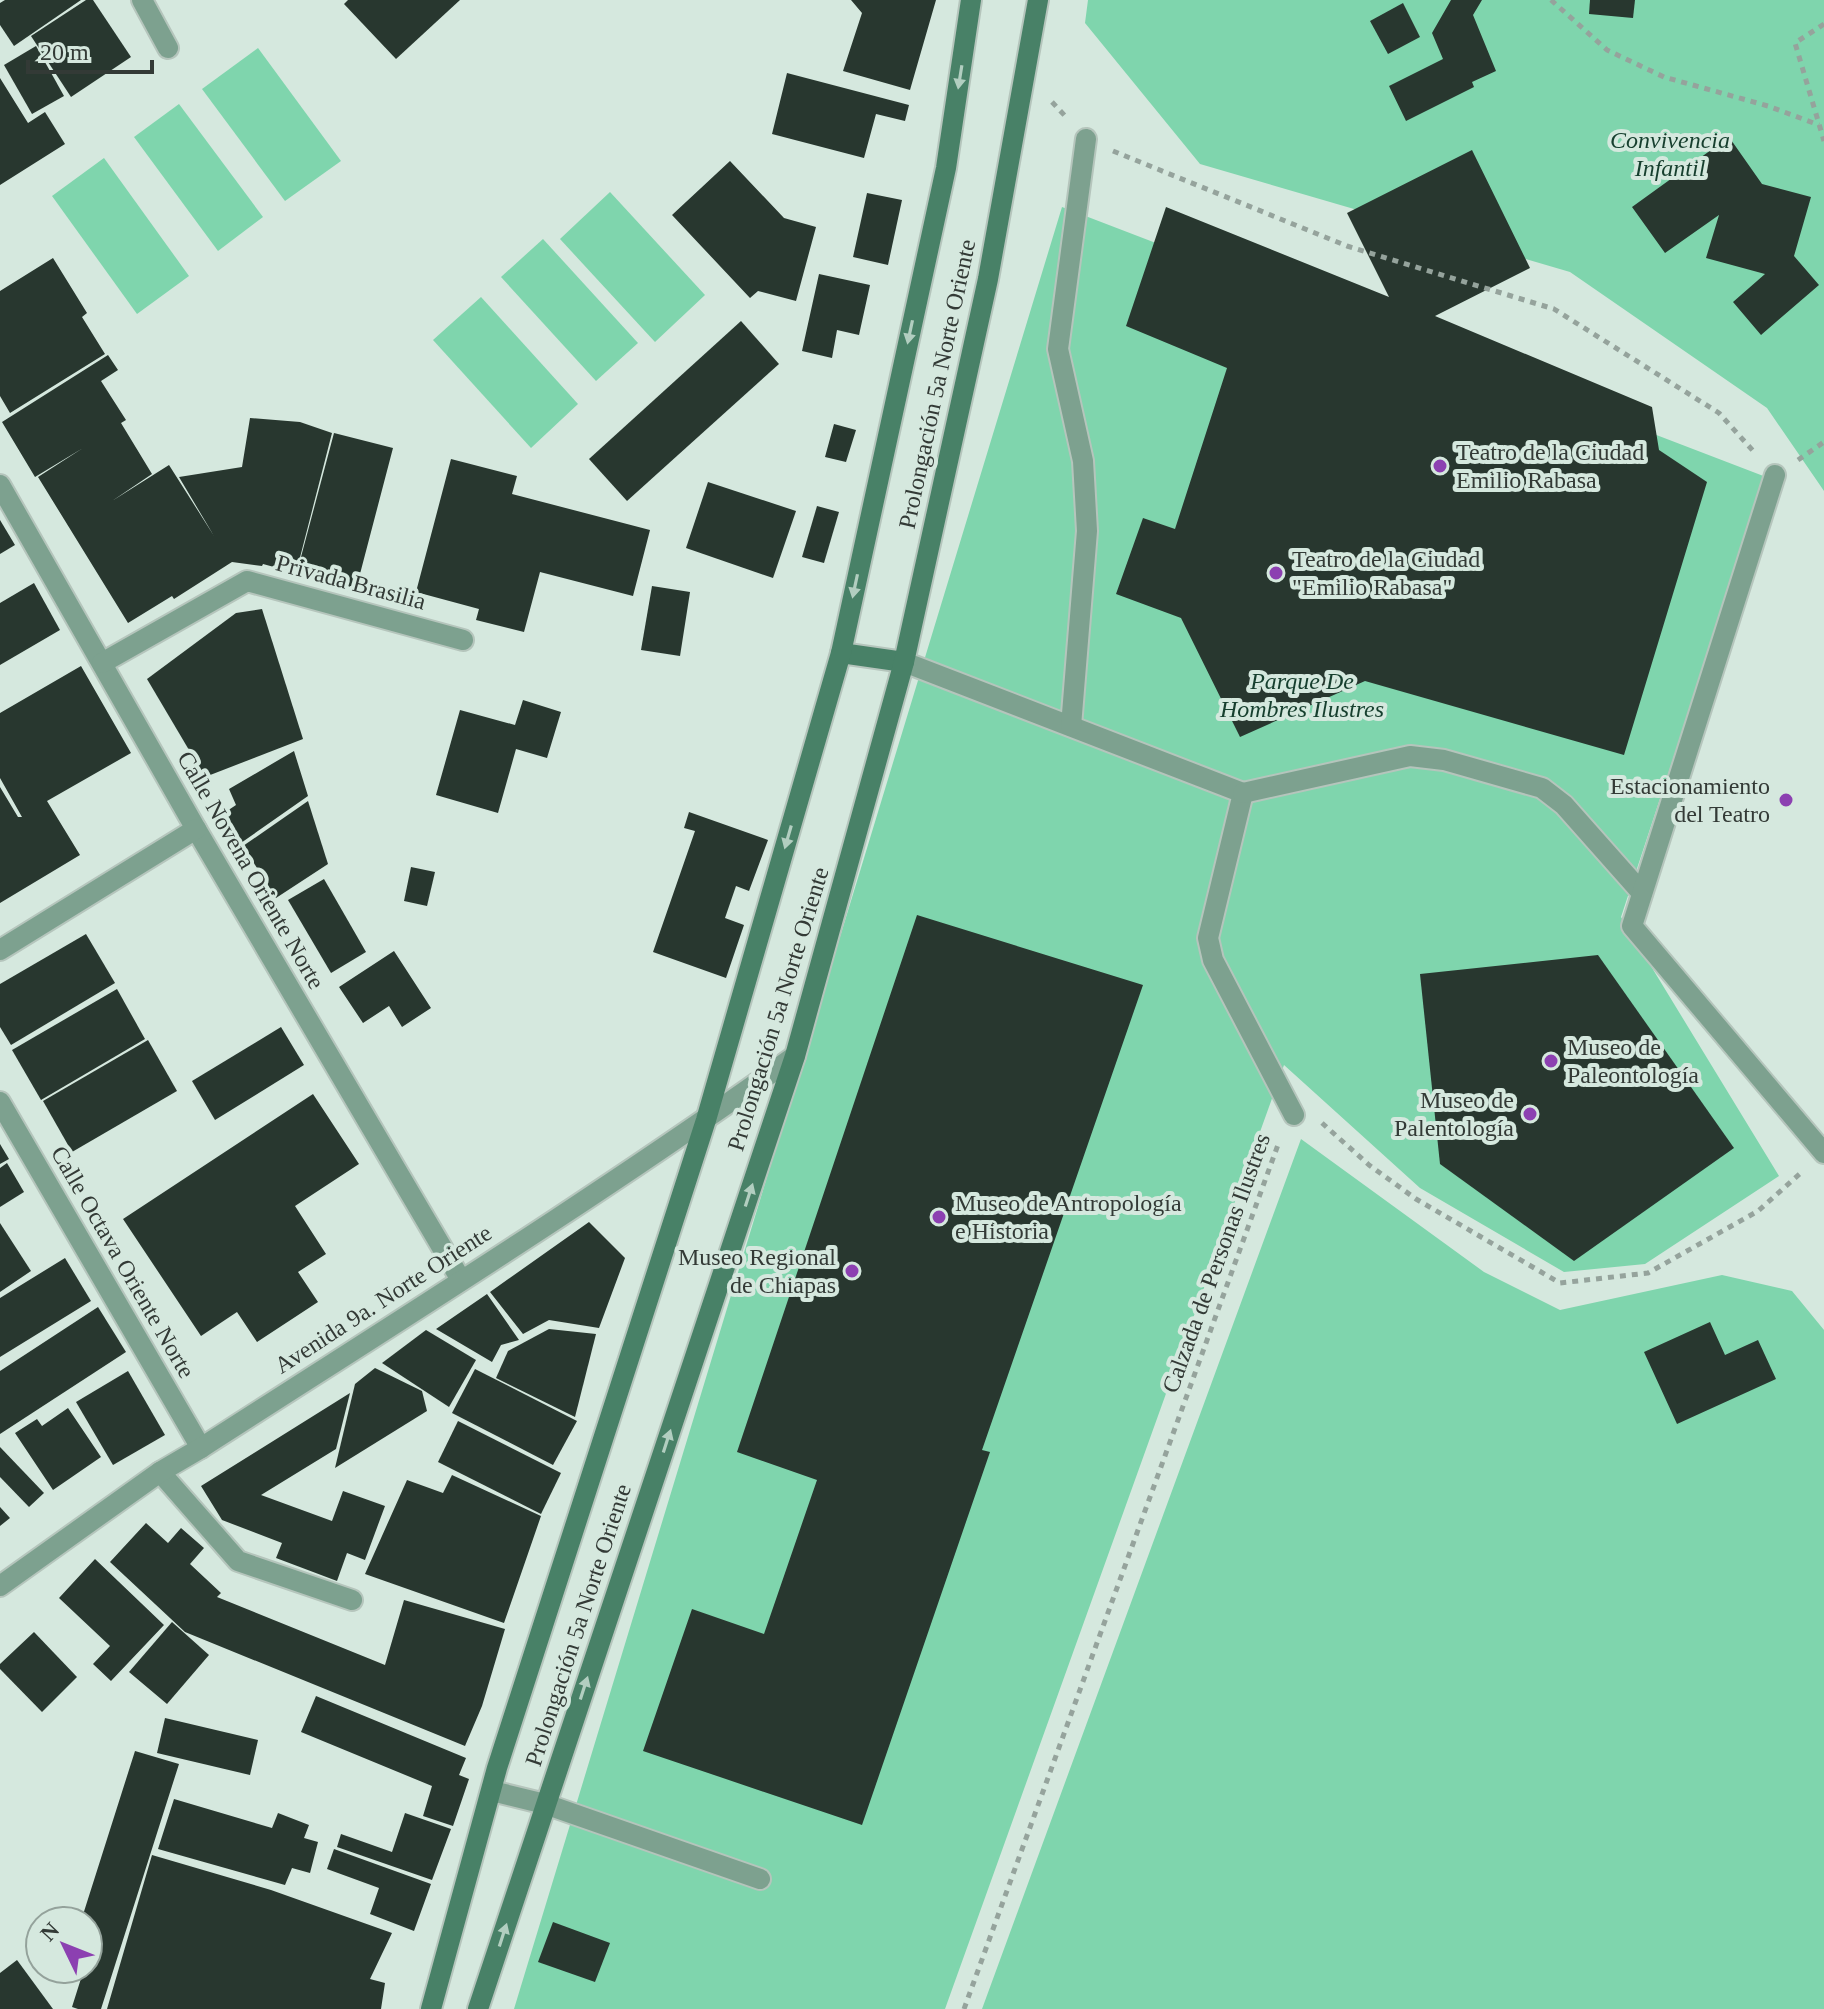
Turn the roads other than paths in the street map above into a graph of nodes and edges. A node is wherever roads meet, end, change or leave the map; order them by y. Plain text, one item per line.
1 (142, 0) edge
2 (971, 0) edge
3 (1038, 0) edge
4 (168, 48) dead end
5 (1086, 139) road end
6 (1775, 475) road end
7 (0, 485) edge
8 (463, 640) dead end
9 (841, 653) junction
10 (904, 662) junction
11 (102, 663) junction
12 (1071, 726) junction
13 (1243, 793) junction
14 (196, 829) junction
15 (1642, 893) junction
16 (0, 950) edge
17 (795, 1056) junction
18 (0, 1102) edge
19 (1294, 1115) road end
20 (706, 1120) junction
21 (1824, 1153) edge
22 (461, 1280) junction
23 (201, 1448) junction
24 (160, 1472) junction
25 (0, 1586) edge
26 (352, 1600) dead end
27 (492, 1791) junction
28 (545, 1804) junction
29 (760, 1879) dead end
30 (431, 2009) edge
31 (478, 2009) edge

1 - 4 street
2 -> 9 main road, Prolongación 5a Norte Oriente
3 - 10 main road, Prolongación 5a Norte Oriente
5 - 12 street
6 - 15 street
7 - 11 street, Calle Novena Oriente Norte
8 - 11 street, Privada Brasilia
9 - 10 main road
9 -> 20 main road, Prolongación 5a Norte Oriente
10 - 12 street
10 - 17 main road, Prolongación 5a Norte Oriente
11 - 14 street, Calle Novena Oriente Norte
12 - 13 street
13 - 15 street
13 - 19 street
14 - 16 street
14 - 22 street, Calle Novena Oriente Norte
15 - 21 street
17 - 20 street, Avenida 9a. Norte Oriente
28 -> 17 main road, Prolongación 5a Norte Oriente
18 - 23 street, Calle Octava Oriente Norte
20 - 22 street, Avenida 9a. Norte Oriente
20 - 27 main road, Prolongación 5a Norte Oriente
22 - 23 street, Avenida 9a. Norte Oriente
23 - 24 street, Avenida 9a. Norte Oriente
24 - 25 street, Avenida 9a. Norte Oriente
24 - 26 street
27 - 28 street
27 - 30 main road, Prolongación 5a Norte Oriente
28 - 29 street
31 -> 28 main road, Prolongación 5a Norte Oriente

